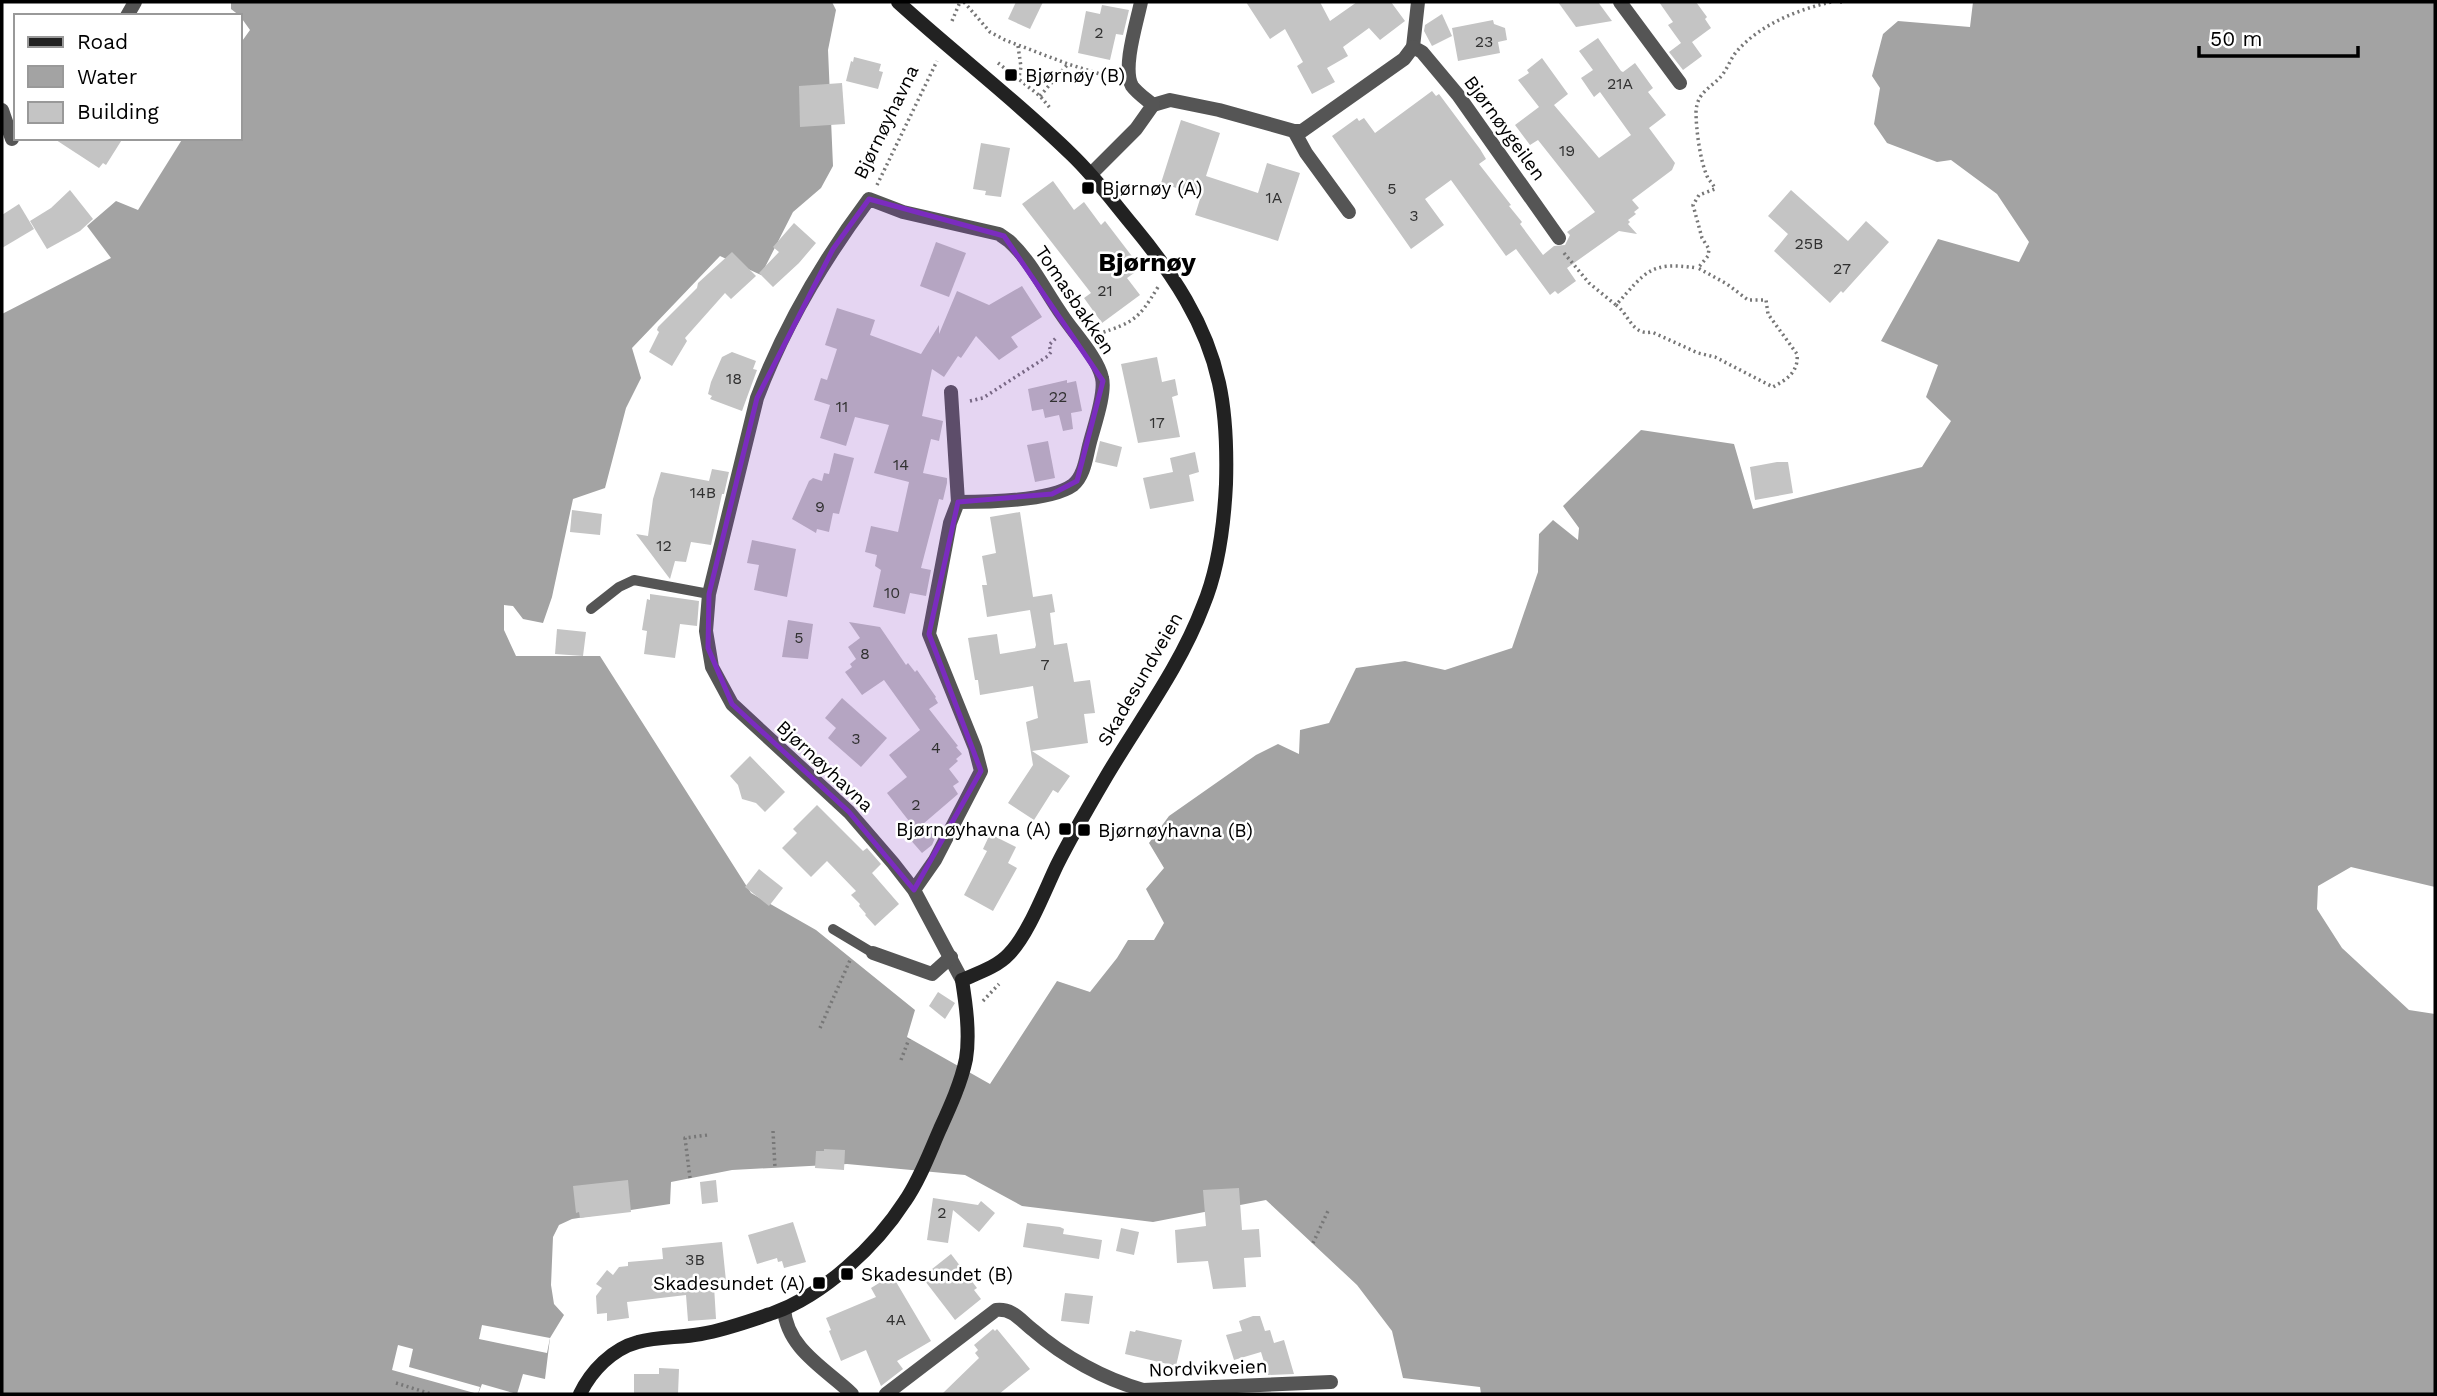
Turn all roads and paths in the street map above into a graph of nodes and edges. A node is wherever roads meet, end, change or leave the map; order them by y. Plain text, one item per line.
1 (898, 2) edge
2 (962, 2) edge
3 (1141, 2) edge
4 (1418, 2) edge
5 (1620, 2) edge
6 (1831, 2) edge
7 (952, 21) dead end
8 (1018, 46) junction
9 (1413, 47) junction
10 (937, 61) dead end
11 (1068, 64) junction
12 (1019, 78) dead end
13 (1680, 83) dead end
14 (1131, 85) junction
15 (1040, 96) dead end
16 (1153, 105) junction
17 (2, 110) edge
18 (1294, 131) junction
19 (10, 140) edge
20 (1091, 174) junction
21 (869, 199) junction
22 (1349, 212) dead end
23 (1559, 238) joint
24 (1698, 268) junction
25 (1168, 271) junction
26 (1616, 305) junction
27 (1075, 334) junction
28 (951, 392) joint
29 (958, 502) junction
30 (709, 594) junction
31 (592, 609) dead end
32 (914, 890) junction
33 (833, 929) dead end
34 (873, 953) joint
35 (951, 957) junction
36 (851, 958) dead end
37 (1005, 979) dead end
38 (963, 984) junction
39 (979, 1004) dead end
40 (820, 1028) dead end
41 (909, 1039) dead end
42 (901, 1059) dead end
43 (774, 1131) dead end
44 (708, 1135) dead end
45 (775, 1168) dead end
46 (690, 1178) dead end
47 (1328, 1211) dead end
48 (1312, 1243) dead end
49 (784, 1309) junction
50 (1331, 1382) dead end
51 (396, 1383) dead end
52 (431, 1394) edge
53 (580, 1394) edge
54 (852, 1394) edge
55 (886, 1394) edge

1 - 20 street, Skadesundveien
2 - 7 path
2 - 8 path
3 - 14 street
4 - 9 street
5 - 13 street
6 - 24 path
8 - 11 path
8 - 12 path
9 - 18 street
9 - 23 street, Bjørnøygeilen
10 - 21 path, Bjørnøyhavna
11 - 14 path
11 - 15 path
14 - 16 street
16 - 18 street
16 - 20 street
17 - 19 street
18 - 22 street
20 - 25 street, Skadesundveien
21 - 27 street, Tomasbakken
21 - 30 street, Bjørnøyhavna
23 - 26 path
24 - 26 path
24 - 26 path
25 - 27 path
25 - 38 street, Skadesundveien
27 - 28 path
27 - 29 street, Tomasbakken
28 - 29 street
29 - 32 street
30 - 31 lane
30 - 32 street, Bjørnøyhavna
32 - 35 street, Bjørnøyhavna
33 - 34 lane
34 - 35 street
35 - 38 street, Bjørnøyhavna
36 - 40 path
37 - 39 path
38 - 49 street
41 - 42 path
43 - 45 path
44 - 46 path
47 - 48 path
49 - 53 street
49 - 54 street
50 - 55 street, Nordvikveien
51 - 52 path

